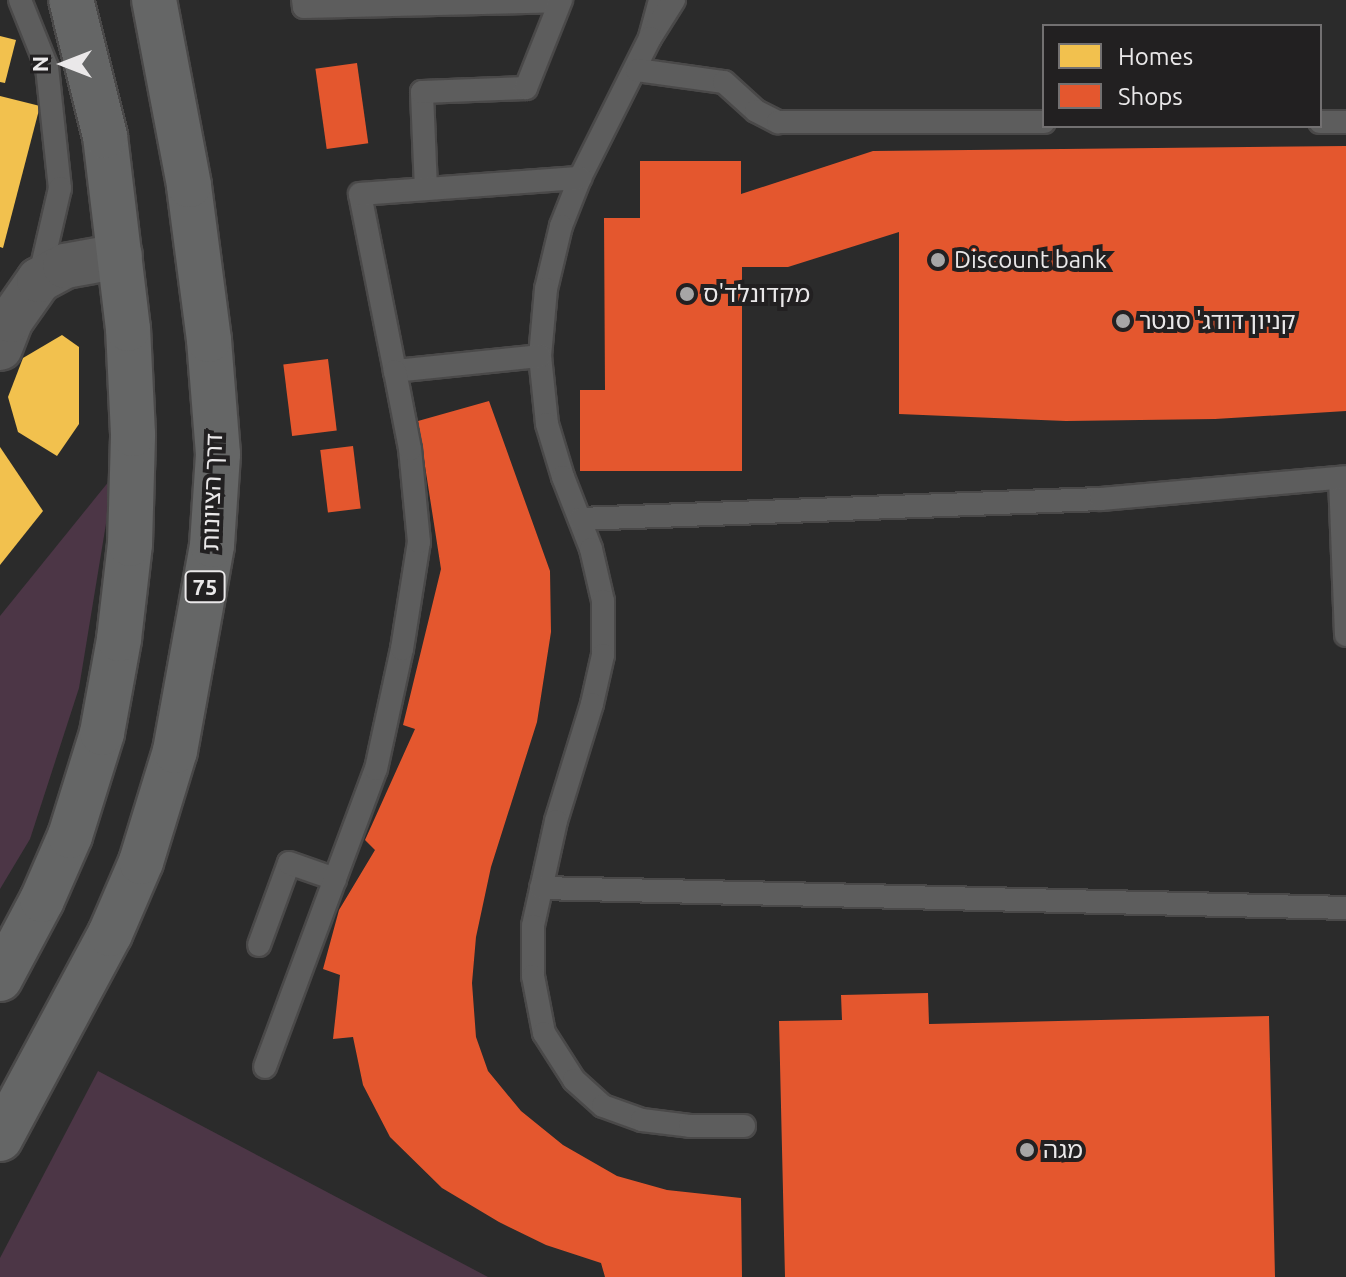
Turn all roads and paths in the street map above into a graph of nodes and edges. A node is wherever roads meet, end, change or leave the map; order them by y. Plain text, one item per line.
1 (20, 0) edge
2 (71, 0) edge
3 (154, 0) edge
4 (167, 0) edge
5 (303, 0) edge
6 (660, 0) edge
7 (674, 0) edge
8 (560, 1) edge
9 (650, 38) junction
10 (166, 53) junction
11 (637, 70) junction
12 (1042, 122) edge
13 (1322, 122) edge
14 (1346, 122) edge
15 (580, 178) junction
16 (426, 189) junction
17 (120, 256) junction
18 (39, 280) junction
19 (0, 348) edge
20 (540, 356) junction
21 (395, 371) junction
22 (1343, 478) edge
23 (580, 519) junction
24 (1346, 635) edge
25 (335, 879) junction
26 (541, 888) junction
27 (1346, 908) edge
28 (13, 942) edge
29 (259, 945) dead end
30 (0, 979) edge
31 (265, 1067) dead end
32 (744, 1126) dead end
33 (0, 1139) edge

1 - 18 lane
2 - 17 highway
3 - 10 highway, דרך הציונות / 75
4 - 10 highway
5 - 8 lane
6 - 9 lane
7 - 9 lane
8 - 16 lane
9 - 11 lane
10 - 33 highway, דרך הציונות / 75
11 - 12 lane
11 - 15 lane
13 - 14 lane
15 - 16 lane
15 - 20 lane
16 - 21 lane
17 - 18 street
17 - 28 highway
18 - 19 street
20 - 21 lane
20 - 23 lane
21 - 25 lane
22 - 23 lane
22 - 24 lane
23 - 26 lane
25 - 29 lane
25 - 31 lane
26 - 27 lane
26 - 32 lane
28 - 30 highway

